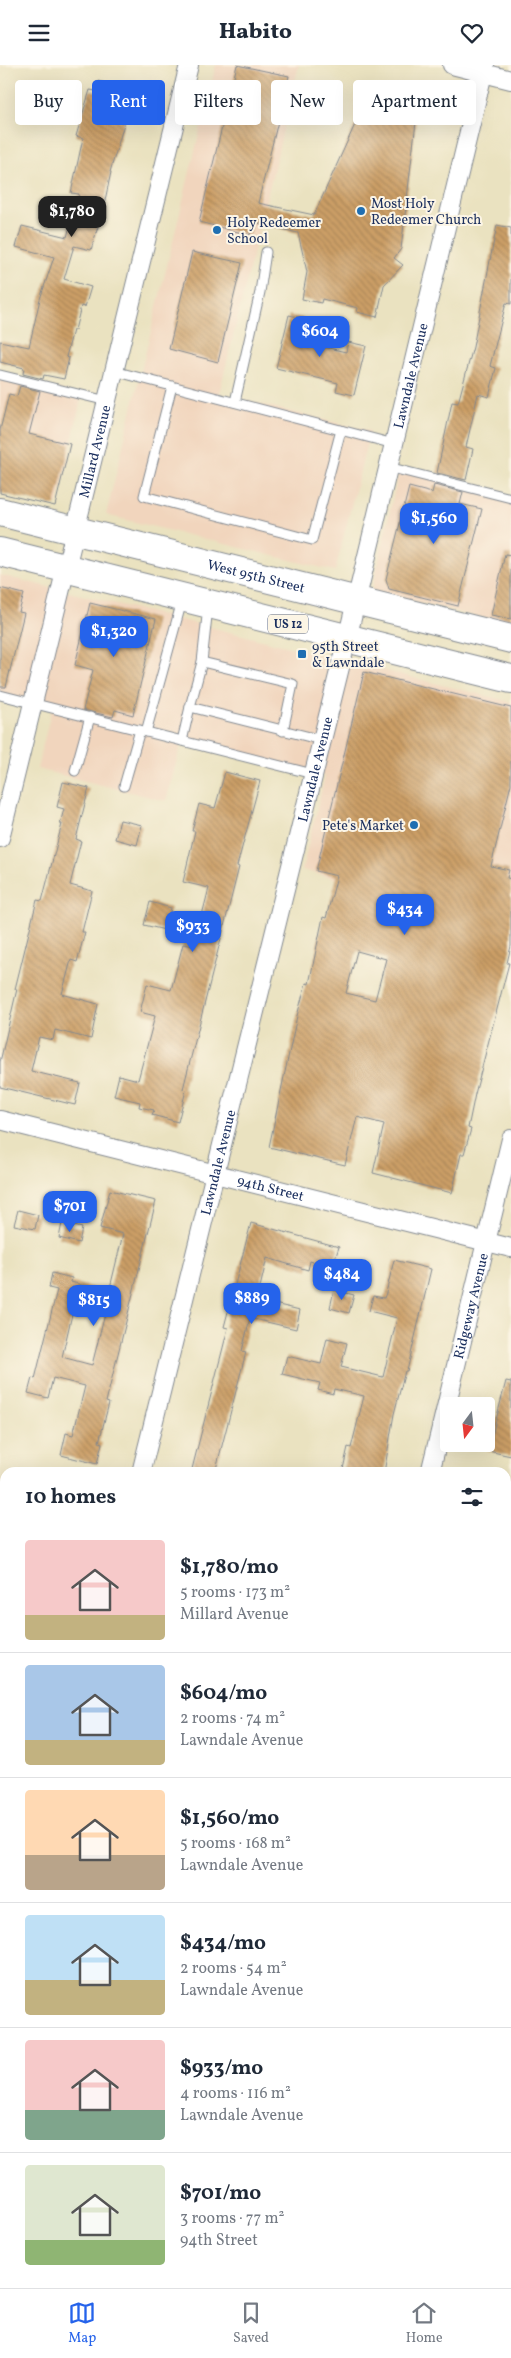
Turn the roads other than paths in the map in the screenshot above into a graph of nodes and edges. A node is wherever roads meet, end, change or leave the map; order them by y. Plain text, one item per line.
1 (189, 65) edge
2 (452, 65) edge
3 (484, 69) edge
4 (511, 80) edge
5 (266, 252) dead end
6 (114, 371) junction
7 (0, 375) edge
8 (172, 386) junction
9 (107, 401) junction
10 (235, 403) junction
11 (341, 430) junction
12 (394, 444) junction
13 (388, 467) junction
14 (511, 498) edge
15 (0, 512) edge
16 (75, 530) junction
17 (0, 552) edge
18 (66, 569) junction
19 (356, 600) junction
20 (195, 601) junction
21 (347, 639) junction
22 (511, 639) edge
23 (202, 662) junction
24 (511, 679) edge
25 (0, 695) edge
26 (33, 703) junction
27 (190, 707) junction
28 (90, 717) junction
29 (143, 731) junction
30 (283, 731) junction
31 (322, 740) junction
32 (182, 741) junction
33 (75, 771) dead end
34 (313, 774) junction
35 (124, 786) dead end
36 (0, 839) edge
37 (0, 1121) edge
38 (511, 1139) edge
39 (215, 1174) junction
40 (486, 1241) junction
41 (511, 1248) edge
42 (142, 1467) edge
43 (431, 1467) edge

1 - 6 street, Millard Avenue
2 - 3 street
3 - 4 street
3 - 12 street, Lawndale Avenue
5 - 10 lane
6 - 8 lane
6 - 9 street, Millard Avenue
7 - 9 lane
8 - 10 lane
8 - 11 lane
9 - 16 street, Millard Avenue
10 - 11 lane
11 - 12 lane
12 - 13 street, Lawndale Avenue
13 - 14 lane
13 - 19 street, Lawndale Avenue
15 - 16 main road, West 95th Street
16 - 18 street, Millard Avenue
16 - 19 main road, West 95th Street
17 - 18 main road, US 12
18 - 20 main road, US 12
18 - 26 street, Millard Avenue
19 - 21 street, Lawndale Avenue
19 - 22 main road, West 95th Street
20 - 21 main road, US 12
20 - 23 lane
20 - 29 lane
21 - 24 main road, US 12
21 - 31 street, Lawndale Avenue
23 - 27 lane
23 - 30 lane
25 - 26 lane
26 - 28 lane
26 - 36 street, Millard Avenue
27 - 30 lane
27 - 32 lane
28 - 29 lane
28 - 33 lane
29 - 32 lane
29 - 35 lane
30 - 31 lane
31 - 34 street, Lawndale Avenue
32 - 34 lane
34 - 39 street, Lawndale Avenue
37 - 39 street, 94th Street
38 - 40 street, Ridgeway Avenue
39 - 40 street, 94th Street
39 - 42 street, Lawndale Avenue
40 - 41 street, 94th Street
40 - 43 street, Ridgeway Avenue

